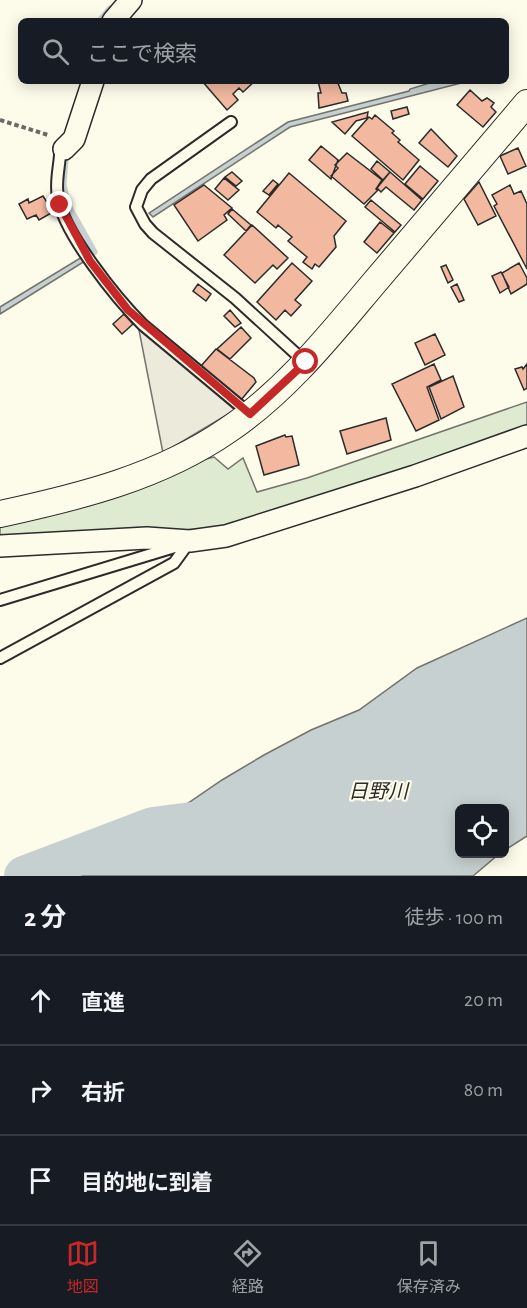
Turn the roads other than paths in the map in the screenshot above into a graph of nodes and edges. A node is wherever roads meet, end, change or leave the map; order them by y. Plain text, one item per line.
1 (131, 0) edge
2 (115, 18) edge
3 (92, 84) edge
4 (527, 103) edge
5 (231, 122) dead end
6 (64, 149) joint
7 (306, 362) junction
8 (250, 414) junction
9 (527, 436) edge
10 (0, 514) edge
11 (190, 541) junction
12 (0, 546) edge
13 (0, 600) edge
14 (0, 658) edge

1 - 2 street
3 - 6 street
4 - 7 street
5 - 7 lane
6 - 8 lane
7 - 8 street
8 - 10 street
9 - 11 street
11 - 12 street
11 - 13 lane
11 - 14 lane

